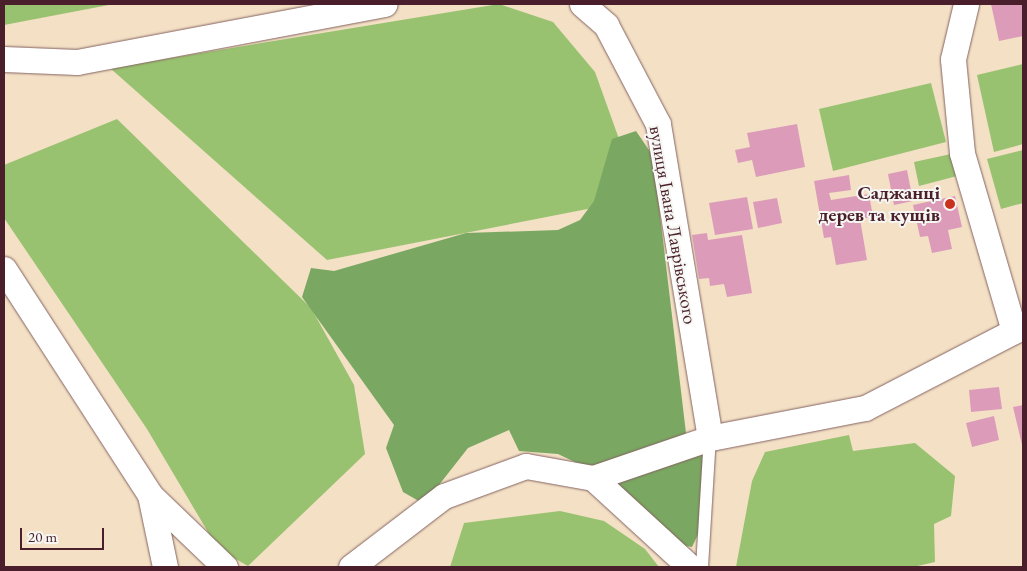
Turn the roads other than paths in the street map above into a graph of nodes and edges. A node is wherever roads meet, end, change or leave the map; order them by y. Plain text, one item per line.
1 (385, 4) edge
2 (582, 4) edge
3 (966, 4) edge
4 (4, 59) edge
5 (4, 269) edge
6 (1018, 330) edge
7 (710, 438) junction
8 (593, 478) junction
9 (150, 494) junction
10 (165, 567) edge
11 (225, 567) edge
12 (351, 567) edge
13 (690, 567) edge
14 (702, 567) edge

1 - 4 street
2 - 7 street, вулиця Івана Лаврівського
3 - 6 street
5 - 9 street
6 - 7 street
7 - 8 street
7 - 14 lane
8 - 12 street
8 - 13 street
9 - 10 street
9 - 11 street

